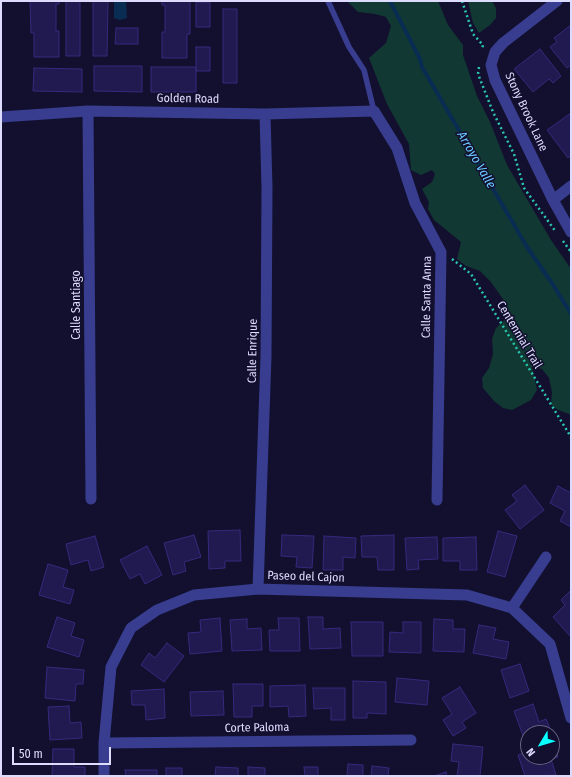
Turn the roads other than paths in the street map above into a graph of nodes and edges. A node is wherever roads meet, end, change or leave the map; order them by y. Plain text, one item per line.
1 (328, 1) edge
2 (557, 1) edge
3 (88, 111) junction
4 (374, 111) junction
5 (265, 114) junction
6 (1, 117) edge
7 (571, 186) edge
8 (553, 200) junction
9 (571, 232) edge
10 (91, 499) dead end
11 (437, 500) dead end
12 (546, 556) dead end
13 (258, 589) junction
14 (512, 608) junction
15 (571, 718) edge
16 (411, 740) dead end
17 (104, 743) junction
18 (104, 776) edge

1 - 4 lane
2 - 8 street, Stony Brook Lane
3 - 5 street, Golden Road
3 - 6 street, Golden Road
3 - 10 street, Calle Santiago
4 - 5 street, Golden Road
4 - 11 street, Calle Santa Anna
5 - 13 street, Calle Enrique
7 - 8 street
8 - 9 street, Stony Brook Lane
12 - 14 street
13 - 14 street, Paseo del Cajon
13 - 17 street, Paseo del Cajon
14 - 15 street, Paseo del Cajon
16 - 17 street, Corte Paloma
17 - 18 street, Paseo del Cajon

